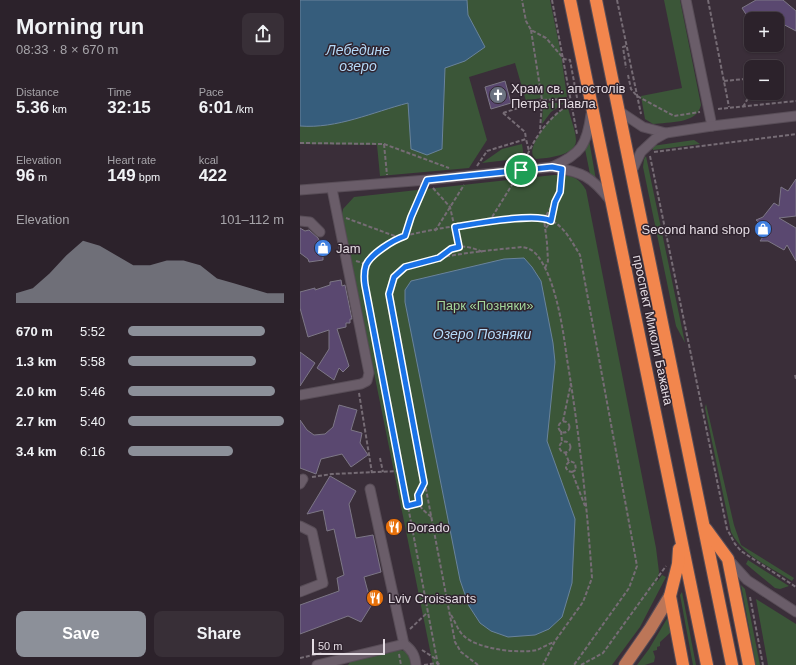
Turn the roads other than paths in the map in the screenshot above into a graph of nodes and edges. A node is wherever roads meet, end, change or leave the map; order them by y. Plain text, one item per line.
1 (570, 0) edge
2 (596, 0) edge
3 (686, 0) edge
4 (592, 108) junction
5 (619, 111) junction
6 (796, 116) edge
7 (712, 126) junction
8 (666, 133) junction
9 (552, 167) junction
10 (632, 173) junction
11 (332, 189) junction
12 (300, 190) edge
13 (613, 204) junction
14 (300, 221) edge
15 (320, 232) dead end
16 (300, 395) edge
17 (370, 489) dead end
18 (703, 524) junction
19 (300, 526) edge
20 (680, 532) junction
21 (728, 559) junction
22 (300, 592) edge
23 (670, 596) junction
24 (796, 612) edge
25 (403, 640) junction
26 (346, 661) edge
27 (317, 665) edge
28 (416, 665) edge
29 (625, 665) edge
30 (683, 665) edge
31 (707, 665) edge
32 (732, 665) edge
33 (749, 665) edge

1 - 4 highway, проспект Миколи Бажана
2 - 5 highway, проспект Миколи Бажана
3 - 7 street
4 - 9 street
4 - 13 highway, проспект Миколи Бажана
5 - 8 street
5 - 10 highway, проспект Миколи Бажана
6 - 7 street
7 - 8 street
8 - 10 street
9 - 11 street
9 - 13 street
10 - 18 highway, проспект Миколи Бажана
11 - 12 street
11 - 16 street
13 - 20 highway, проспект Миколи Бажана
14 - 15 street
17 - 25 street
18 - 21 highway
18 - 32 highway, проспект Миколи Бажана
19 - 22 street
20 - 23 highway
20 - 31 highway, проспект Миколи Бажана
21 - 24 street
21 - 33 highway
23 - 29 main road
23 - 30 highway
25 - 26 street
25 - 28 street
26 - 27 street

